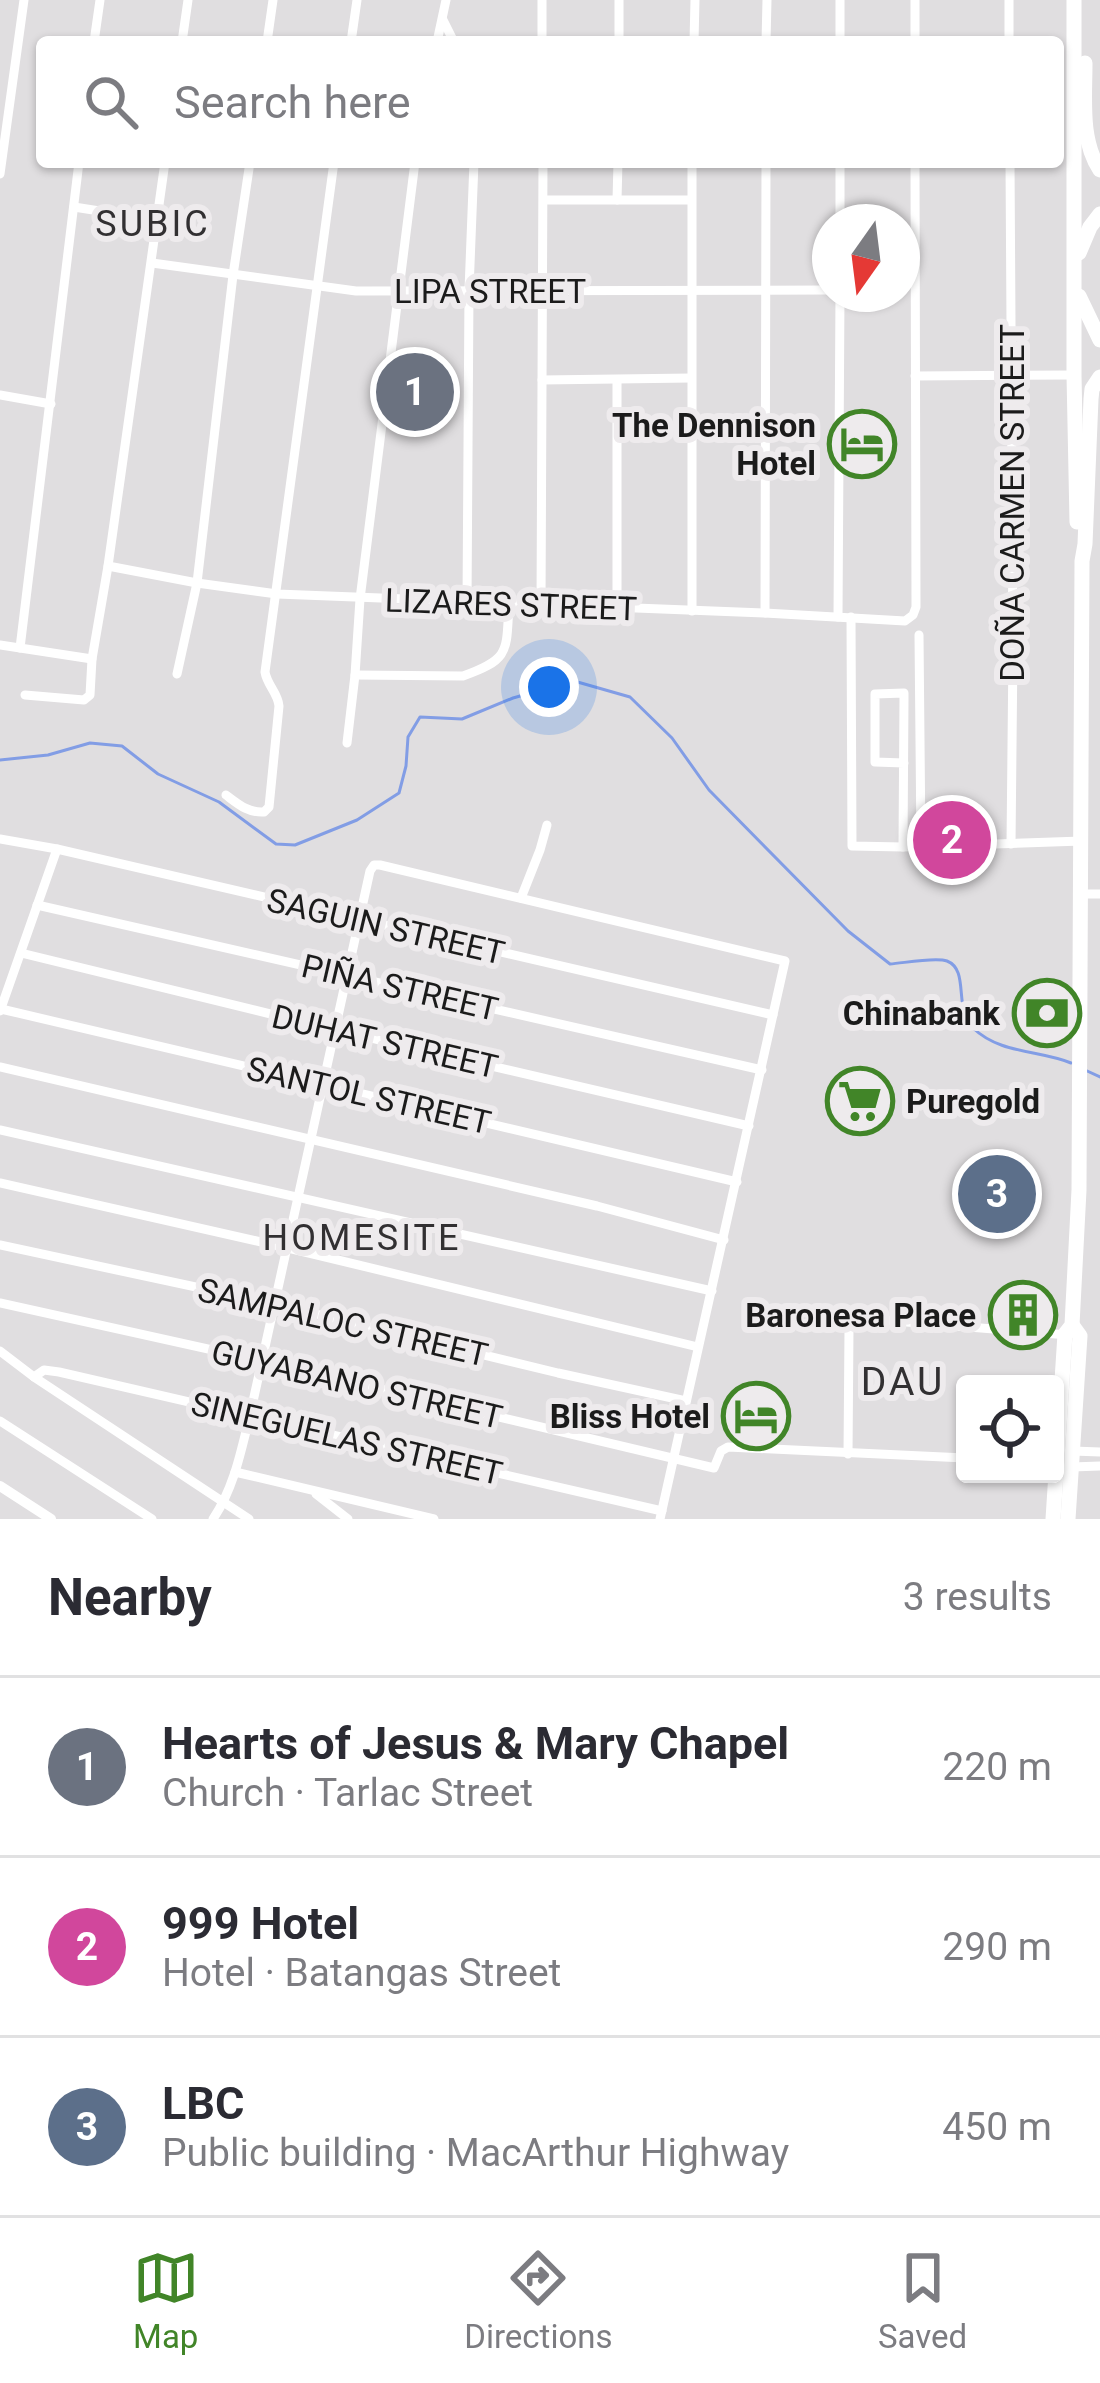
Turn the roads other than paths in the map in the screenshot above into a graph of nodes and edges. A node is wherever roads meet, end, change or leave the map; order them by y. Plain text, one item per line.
1 (24, 0) edge
2 (100, 0) edge
3 (188, 0) edge
4 (273, 0) edge
5 (357, 0) edge
6 (446, 0) edge
7 (542, 0) edge
8 (620, 0) edge
9 (695, 0) edge
10 (766, 0) edge
11 (840, 0) edge
12 (915, 0) edge
13 (1009, 0) edge
14 (1075, 0) edge
15 (1084, 0) edge
16 (442, 19) junction
17 (95, 36) edge
18 (183, 36) edge
19 (268, 36) edge
20 (352, 36) edge
21 (438, 36) edge
22 (451, 36) edge
23 (542, 36) edge
24 (619, 36) edge
25 (694, 36) edge
26 (766, 36) edge
27 (840, 36) edge
28 (915, 36) edge
29 (1009, 36) edge
30 (4, 111) edge
31 (79, 168) edge
32 (164, 168) edge
33 (249, 168) edge
34 (333, 168) edge
35 (414, 168) edge
36 (474, 168) edge
37 (543, 168) edge
38 (618, 168) edge
39 (692, 168) edge
40 (766, 168) edge
41 (840, 168) edge
42 (915, 168) edge
43 (1010, 168) edge
44 (1100, 170) edge
45 (0, 174) edge
46 (544, 200) junction
47 (617, 200) junction
48 (691, 200) junction
49 (840, 204) edge
50 (913, 204) edge
51 (74, 207) junction
52 (1100, 214) edge
53 (157, 220) junction
54 (152, 263) junction
55 (1074, 274) junction
56 (233, 275) junction
57 (318, 287) junction
58 (469, 290) junction
59 (544, 290) junction
60 (765, 290) junction
61 (812, 290) edge
62 (691, 291) junction
63 (398, 292) junction
64 (840, 312) edge
65 (910, 312) edge
66 (1100, 340) edge
67 (1012, 375) junction
68 (1074, 375) junction
69 (915, 376) junction
70 (1100, 376) edge
71 (691, 378) junction
72 (542, 380) junction
73 (617, 380) junction
74 (0, 395) edge
75 (51, 404) junction
76 (108, 566) junction
77 (1082, 566) junction
78 (1100, 572) edge
79 (196, 584) junction
80 (277, 594) junction
81 (360, 599) junction
82 (467, 603) junction
83 (508, 605) junction
84 (541, 606) junction
85 (616, 607) junction
86 (692, 611) junction
87 (765, 613) junction
88 (845, 617) junction
89 (919, 635) dead end
90 (0, 646) edge
91 (20, 648) junction
92 (92, 658) junction
93 (177, 674) dead end
94 (355, 675) junction
95 (1080, 683) junction
96 (1100, 684) edge
97 (25, 695) dead end
98 (347, 743) dead end
99 (904, 764) junction
100 (226, 795) dead end
101 (547, 826) dead end
102 (1, 840) edge
103 (1082, 841) junction
104 (1011, 844) junction
105 (921, 846) junction
106 (904, 847) junction
107 (57, 849) junction
108 (1082, 894) junction
109 (1100, 894) edge
110 (521, 898) junction
111 (38, 905) junction
112 (360, 920) junction
113 (21, 952) junction
114 (349, 975) junction
115 (0, 1010) edge
116 (772, 1015) junction
117 (336, 1030) junction
118 (0, 1067) edge
119 (762, 1070) junction
120 (324, 1084) junction
121 (749, 1126) junction
122 (0, 1130) edge
123 (311, 1138) junction
124 (737, 1182) junction
125 (0, 1183) edge
126 (299, 1196) junction
127 (724, 1240) junction
128 (0, 1245) edge
129 (288, 1248) junction
130 (712, 1291) junction
131 (0, 1303) edge
132 (275, 1304) junction
133 (1072, 1332) junction
134 (698, 1347) junction
135 (4, 1358) edge
136 (262, 1361) junction
137 (34, 1377) junction
138 (686, 1401) junction
139 (250, 1415) junction
140 (0, 1421) edge
141 (1100, 1452) edge
142 (848, 1454) junction
143 (956, 1457) edge
144 (1066, 1459) edge
145 (672, 1460) junction
146 (1100, 1466) edge
147 (235, 1472) junction
148 (0, 1486) edge
149 (312, 1490) junction
150 (224, 1502) junction
151 (661, 1515) edge
152 (51, 1519) edge
153 (152, 1519) edge
154 (214, 1519) edge
155 (249, 1519) edge
156 (348, 1519) edge
157 (434, 1519) edge
158 (1053, 1519) edge
159 (1068, 1519) edge

1 - 30 street
2 - 17 street
3 - 18 street
4 - 19 street
5 - 20 street
6 - 16 street
7 - 23 street
8 - 24 street
9 - 25 street
10 - 26 street
11 - 27 street
12 - 28 street
13 - 29 street
14 - 55 highway
15 - 44 highway
16 - 21 street
16 - 22 street
30 - 45 street
31 - 51 street
32 - 53 street
33 - 56 street
34 - 57 street
35 - 63 street
36 - 58 street
37 - 46 street
38 - 47 street
39 - 48 street
40 - 60 street
41 - 49 street
42 - 50 street
43 - 67 street, DOÑA CARMEN STREET
46 - 47 street
46 - 59 street
47 - 48 street
48 - 62 street
51 - 53 street
51 - 75 street
52 - 55 highway
53 - 54 street
54 - 56 street, LIPA STREET
54 - 76 street
55 - 66 highway
55 - 68 highway
56 - 57 street, LIPA STREET
56 - 79 street
57 - 63 street, LIPA STREET
57 - 80 street
58 - 59 street, LIPA STREET
58 - 63 street, LIPA STREET
58 - 82 street
59 - 62 street, LIPA STREET
59 - 72 street
60 - 61 street, LIPA STREET
60 - 62 street, LIPA STREET
60 - 87 street
62 - 71 street
63 - 81 street
64 - 88 street
65 - 69 street
67 - 68 street
67 - 69 street
67 - 104 street, DOÑA CARMEN STREET
68 - 77 highway
69 - 88 street, LIZARES STREET
70 - 77 highway
71 - 73 street
71 - 86 street
72 - 73 street
72 - 84 street
73 - 85 street
74 - 75 street
75 - 91 street
76 - 79 street, LIZARES STREET
76 - 92 street
77 - 78 street
77 - 95 highway
79 - 80 street, LIZARES STREET
79 - 93 street
80 - 81 street, LIZARES STREET
80 - 100 street
81 - 82 street, LIZARES STREET
81 - 94 street
82 - 83 street, LIZARES STREET
83 - 84 street, LIZARES STREET
83 - 94 street
84 - 85 street, LIZARES STREET
85 - 86 street, LIZARES STREET
86 - 87 street, LIZARES STREET
87 - 88 street, LIZARES STREET
88 - 106 street
89 - 105 street
90 - 91 street
91 - 92 street
92 - 97 street
94 - 98 street
95 - 96 street
95 - 103 highway
99 - 99 street
99 - 106 street
101 - 110 street
102 - 107 street, SAGUIN STREET
103 - 104 street
103 - 108 highway
104 - 105 street
105 - 106 street
107 - 111 street
107 - 112 street, SAGUIN STREET
108 - 109 street
108 - 133 highway
110 - 112 street
110 - 116 street
111 - 113 street
111 - 114 street, PIÑA STREET
112 - 114 street
112 - 116 street, SAGUIN STREET
113 - 115 street
113 - 117 street, DUHAT STREET
114 - 117 street
114 - 119 street, PIÑA STREET
115 - 120 street, SANTOL STREET
116 - 119 street
117 - 120 street
117 - 121 street, DUHAT STREET
118 - 123 street
119 - 121 street
120 - 123 street
120 - 124 street, SANTOL STREET
121 - 124 street
122 - 126 street
123 - 126 street
123 - 127 street
124 - 127 street
125 - 129 street
126 - 129 street
126 - 130 street
127 - 130 street
128 - 132 street, SAMPALOC STREET
129 - 132 street
129 - 134 street
130 - 134 street
131 - 136 street, GUYABANO STREET
132 - 136 street
132 - 138 street, SAMPALOC STREET
133 - 142 street
133 - 144 highway
134 - 138 street
135 - 137 street
136 - 139 street
136 - 145 street, GUYABANO STREET
137 - 139 street, SINEGUELAS STREET
137 - 150 street
138 - 145 street
139 - 147 street
139 - 151 street, SINEGUELAS STREET
140 - 153 street
141 - 144 street
142 - 143 street
142 - 145 street, GUYABANO STREET
144 - 146 street
144 - 158 highway
144 - 159 highway
145 - 151 street
147 - 149 street
147 - 150 street
148 - 152 street
149 - 156 street
149 - 157 street
150 - 154 street
150 - 155 street

